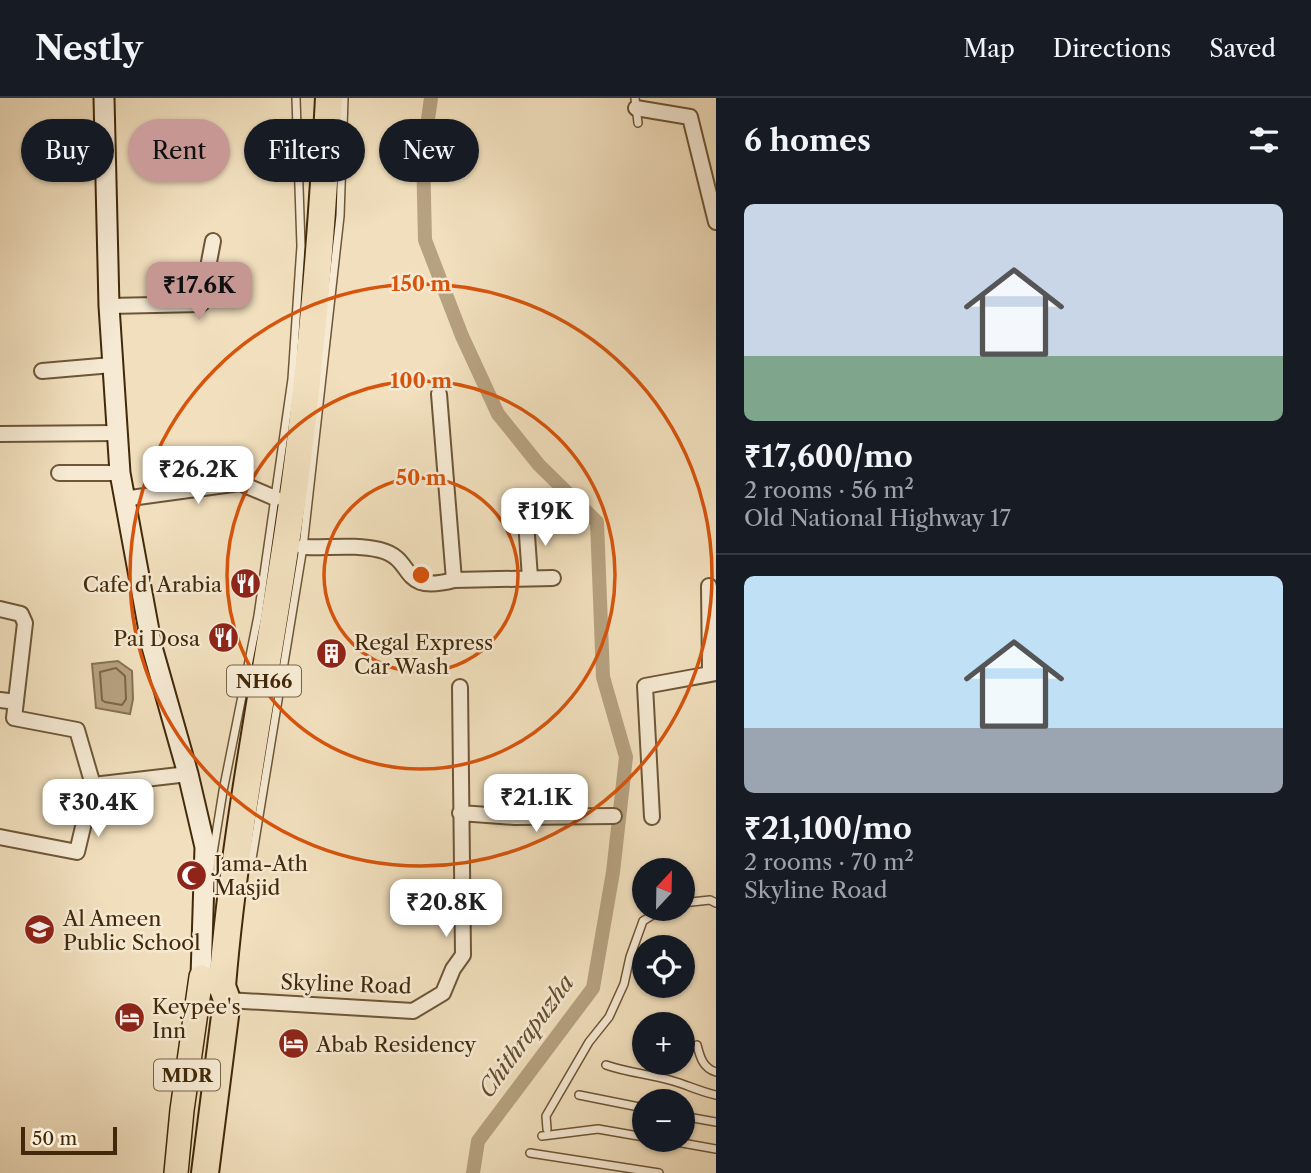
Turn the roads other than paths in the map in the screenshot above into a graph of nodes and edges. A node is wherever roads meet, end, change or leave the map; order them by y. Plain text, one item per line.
1 (104, 98) edge
2 (296, 98) edge
3 (329, 98) edge
4 (344, 98) edge
5 (636, 110) edge
6 (716, 222) edge
7 (213, 241) dead end
8 (109, 306) junction
9 (112, 365) junction
10 (42, 370) dead end
11 (439, 394) dead end
12 (117, 433) junction
13 (0, 434) edge
14 (120, 472) junction
15 (59, 473) dead end
16 (275, 498) junction
17 (123, 499) junction
18 (526, 521) dead end
19 (303, 547) junction
20 (530, 578) junction
21 (553, 578) dead end
22 (454, 580) junction
23 (709, 586) dead end
24 (0, 609) edge
25 (713, 673) edge
26 (460, 687) dead end
27 (0, 700) edge
28 (16, 702) junction
29 (188, 774) junction
30 (93, 785) junction
31 (460, 813) junction
32 (614, 817) dead end
33 (652, 817) dead end
34 (0, 837) edge
35 (232, 880) junction
36 (695, 902) edge
37 (716, 903) edge
38 (643, 921) edge
39 (217, 970) junction
40 (697, 1045) dead end
41 (606, 1065) dead end
42 (716, 1072) edge
43 (579, 1095) dead end
44 (716, 1095) edge
45 (632, 1106) edge
46 (695, 1119) edge
47 (716, 1122) edge
48 (632, 1135) edge
49 (695, 1144) edge
50 (716, 1149) edge
51 (530, 1153) dead end
52 (176, 1173) edge
53 (193, 1173) edge
54 (205, 1173) edge
55 (659, 1173) edge

1 - 8 street
2 - 16 lane
3 - 35 highway, NH66
4 - 19 lane
5 - 6 street
7 - 8 street
8 - 9 street
9 - 10 street
9 - 12 street
11 - 22 street
12 - 13 street
12 - 14 street
14 - 15 street
14 - 17 street
16 - 17 street
16 - 39 lane
17 - 29 street
18 - 20 street
19 - 22 street
19 - 35 lane
20 - 21 street
20 - 22 street
23 - 25 street
24 - 28 street
25 - 33 street
26 - 31 street, Skyline Road
27 - 28 street
28 - 30 street
29 - 30 street
29 - 39 street
30 - 34 street
31 - 32 street
31 - 39 street, Skyline Road
35 - 39 highway, NH66
36 - 37 lane
38 - 48 lane
39 - 52 main road, MDR
39 - 53 highway, NH66
39 - 54 highway, NH66
40 - 42 lane
41 - 44 lane
43 - 45 lane
46 - 47 lane
49 - 50 lane
51 - 55 lane

